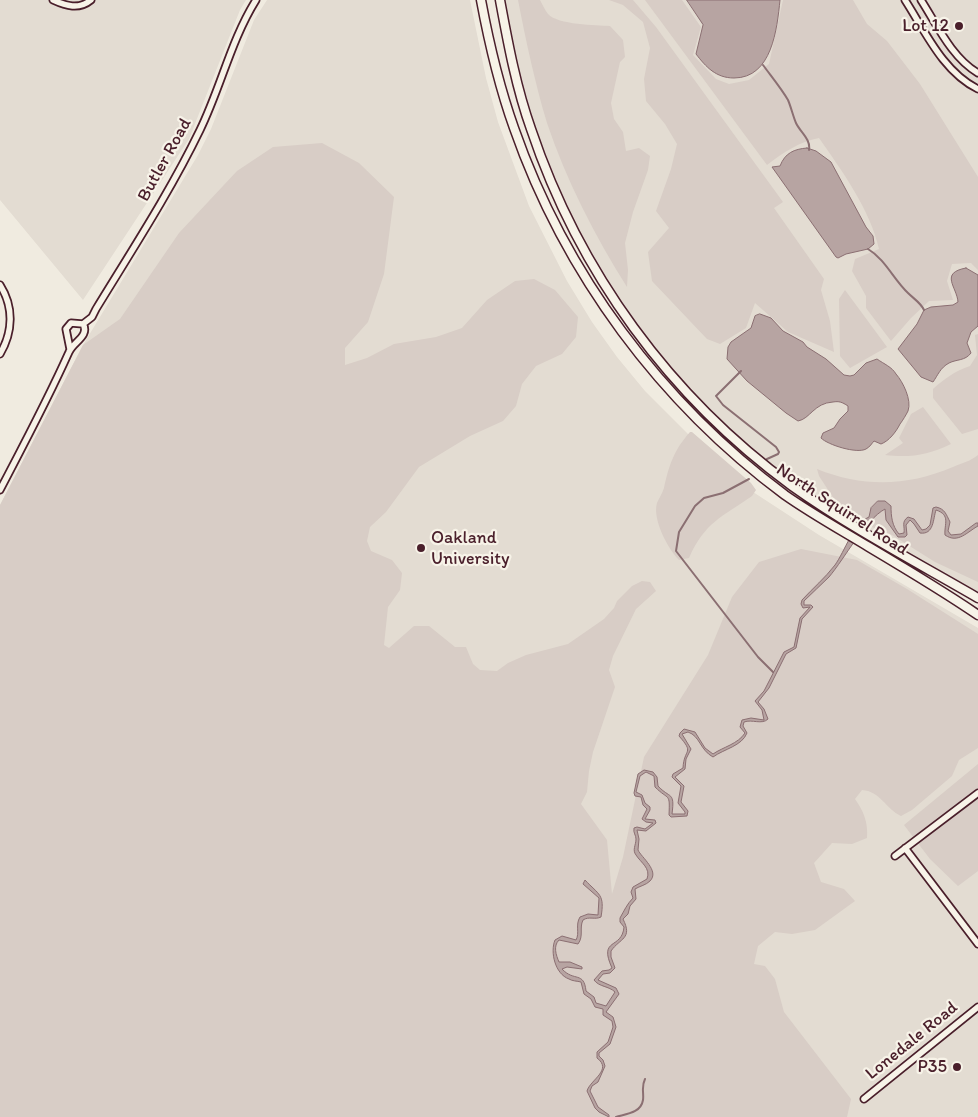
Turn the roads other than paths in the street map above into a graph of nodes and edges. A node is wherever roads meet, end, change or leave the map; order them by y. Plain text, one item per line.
1 (53, 0) edge
2 (91, 0) edge
3 (256, 0) edge
4 (481, 0) edge
5 (500, 0) edge
6 (905, 0) edge
7 (921, 0) edge
8 (978, 73) edge
9 (978, 89) edge
10 (0, 285) edge
11 (82, 324) junction
12 (70, 349) junction
13 (0, 354) edge
14 (0, 490) edge
15 (978, 598) edge
16 (978, 615) edge
17 (978, 793) edge
18 (905, 848) junction
19 (895, 856) dead end
20 (978, 944) edge
21 (978, 1006) edge
22 (864, 1098) dead end

1 - 2 street
3 - 11 street, Butler Road
4 - 16 main road, North Squirrel Road
5 - 15 main road, North Squirrel Road
6 - 9 street
7 - 8 street
10 - 13 street
11 - 12 street, Butler Road
11 - 12 street, Butler Road
12 - 14 street, Butler Road
17 - 18 street
18 - 19 street
18 - 20 street
21 - 22 street, Lonedale Road

